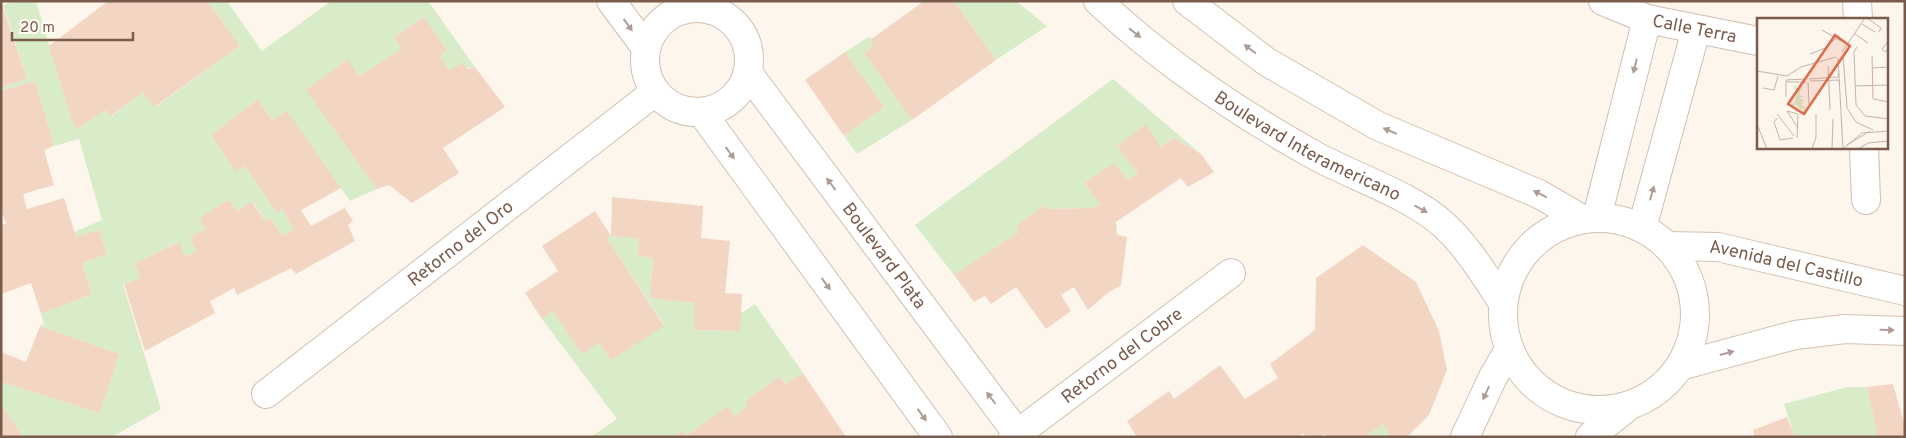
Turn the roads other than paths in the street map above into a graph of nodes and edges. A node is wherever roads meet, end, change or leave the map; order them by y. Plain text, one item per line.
1 (611, 1) edge
2 (1098, 1) edge
3 (1186, 1) edge
4 (1603, 1) edge
5 (1857, 1) edge
6 (690, 5) edge
7 (1646, 18) junction
8 (1858, 18) edge
9 (1696, 30) junction
10 (1757, 41) edge
11 (646, 48) junction
12 (748, 73) junction
13 (655, 92) junction
14 (702, 113) junction
15 (1864, 149) edge
16 (1866, 200) dead end
17 (1590, 218) junction
18 (1642, 228) junction
19 (1667, 246) junction
20 (1231, 273) dead end
21 (1905, 291) edge
22 (1503, 303) junction
23 (1905, 331) edge
24 (1509, 350) junction
25 (1680, 366) junction
26 (266, 394) dead end
27 (1630, 405) junction
28 (1017, 436) edge
29 (938, 437) edge
30 (1465, 437) edge
31 (1590, 437) edge

1 -> 11 street
2 -> 22 street, Boulevard Interamericano
17 -> 3 street
4 - 7 street, Calle Terra
5 - 8 street
6 - 11 street
6 - 12 street
7 - 9 street, Calle Terra
7 -> 17 street
9 - 10 street, Calle Terra
18 -> 9 street
11 - 13 street
12 - 14 street
28 -> 12 street, Boulevard Plata
13 - 14 street
13 - 26 street, Retorno del Oro
14 -> 29 street
15 - 16 street
17 - 18 street
17 - 22 street
18 - 19 street
19 - 21 street, Avenida del Castillo
19 - 25 street
20 - 28 street, Retorno del Cobre
22 - 24 street
25 -> 23 street
24 - 27 street
24 -> 30 street
25 - 27 street
27 - 31 street

